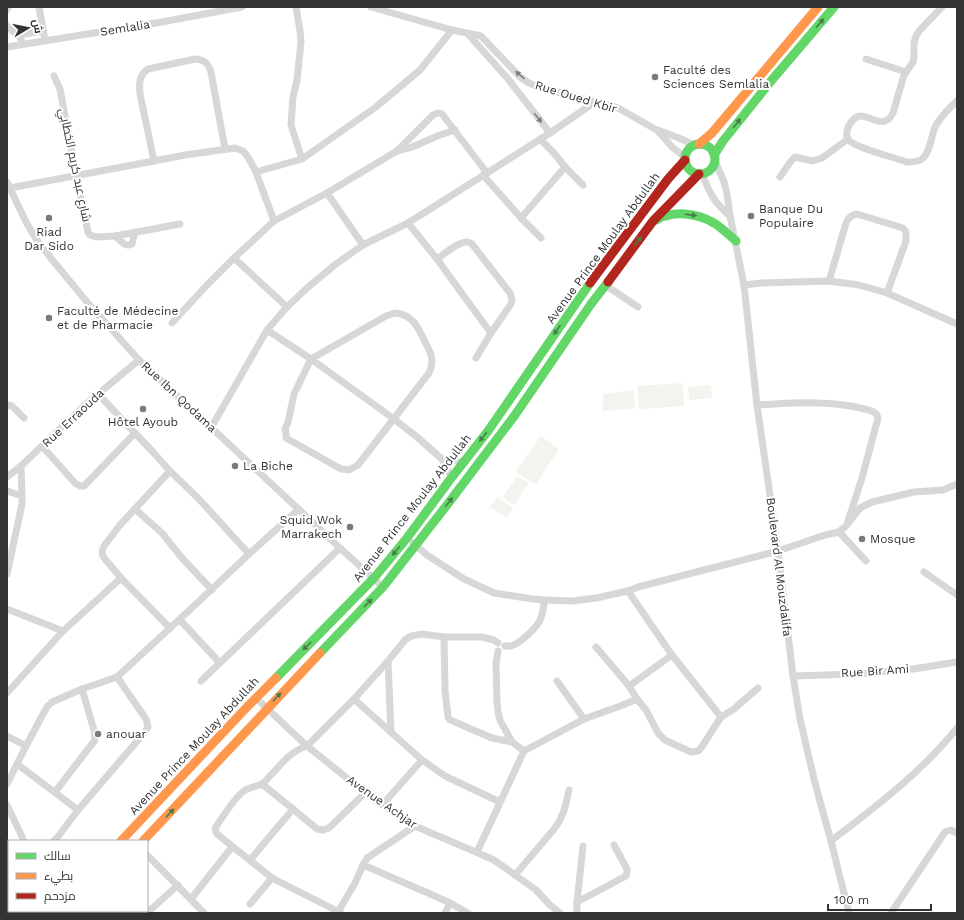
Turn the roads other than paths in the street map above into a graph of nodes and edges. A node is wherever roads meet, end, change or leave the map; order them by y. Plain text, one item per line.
1 (8, 7) edge
2 (39, 7) edge
3 (242, 7) edge
4 (296, 7) edge
5 (371, 7) edge
6 (818, 7) edge
7 (834, 7) edge
8 (942, 7) edge
9 (7, 10) edge
10 (7, 25) edge
11 (452, 30) junction
12 (43, 31) junction
13 (468, 34) junction
14 (19, 35) junction
15 (45, 40) junction
16 (23, 44) junction
17 (7, 47) edge
18 (866, 59) dead end
19 (906, 72) junction
20 (54, 76) dead end
21 (957, 101) edge
22 (595, 102) junction
23 (656, 129) junction
24 (455, 130) junction
25 (550, 132) junction
26 (540, 139) junction
27 (848, 139) junction
28 (697, 145) junction
29 (225, 148) junction
30 (397, 151) junction
31 (715, 158) junction
32 (302, 159) junction
33 (685, 159) junction
34 (154, 162) junction
35 (564, 167) junction
36 (256, 172) junction
37 (485, 174) junction
38 (700, 174) junction
39 (76, 176) junction
40 (780, 177) dead end
41 (8, 185) edge
42 (583, 185) dead end
43 (327, 193) junction
44 (730, 216) junction
45 (521, 218) junction
46 (653, 221) junction
47 (274, 222) junction
48 (408, 223) junction
49 (180, 224) dead end
50 (135, 232) junction
51 (115, 236) junction
52 (541, 238) dead end
53 (736, 241) junction
54 (363, 245) junction
55 (234, 258) junction
56 (437, 259) junction
57 (829, 281) junction
58 (605, 285) junction
59 (744, 285) junction
60 (887, 293) junction
61 (286, 307) junction
62 (638, 307) dead end
63 (172, 322) dead end
64 (957, 324) edge
65 (267, 330) junction
66 (491, 333) junction
67 (476, 358) dead end
68 (311, 359) junction
69 (139, 360) junction
70 (98, 394) junction
71 (7, 405) edge
72 (757, 405) junction
73 (24, 418) dead end
74 (394, 419) junction
75 (211, 428) junction
76 (135, 434) junction
77 (42, 446) junction
78 (442, 459) junction
79 (464, 462) junction
80 (21, 466) junction
81 (170, 471) junction
82 (7, 477) edge
83 (452, 478) junction
84 (957, 484) edge
85 (7, 490) edge
86 (22, 496) junction
87 (135, 509) junction
88 (299, 509) junction
89 (846, 526) junction
90 (839, 532) junction
91 (407, 538) junction
92 (415, 544) junction
93 (340, 548) junction
94 (778, 551) junction
95 (249, 554) junction
96 (866, 561) dead end
97 (924, 572) dead end
98 (7, 574) edge
99 (121, 578) junction
100 (374, 578) junction
101 (382, 587) junction
102 (212, 590) junction
103 (628, 591) junction
104 (957, 596) edge
105 (544, 600) junction
106 (7, 609) edge
107 (180, 620) junction
108 (170, 628) junction
109 (63, 631) junction
110 (444, 637) junction
111 (502, 645) junction
112 (596, 647) dead end
113 (672, 654) junction
114 (388, 661) junction
115 (957, 662) edge
116 (220, 663) junction
117 (793, 676) junction
118 (117, 678) junction
119 (201, 681) dead end
120 (557, 681) dead end
121 (629, 686) junction
122 (758, 688) dead end
123 (82, 689) junction
124 (7, 694) edge
125 (256, 698) junction
126 (354, 699) junction
127 (637, 699) junction
128 (267, 708) junction
129 (721, 717) junction
130 (584, 719) junction
131 (957, 728) edge
132 (391, 732) junction
133 (7, 736) edge
134 (512, 742) junction
135 (26, 746) junction
136 (307, 746) junction
137 (524, 751) junction
138 (422, 760) junction
139 (17, 764) junction
140 (7, 784) edge
141 (262, 784) junction
142 (569, 790) dead end
143 (55, 792) junction
144 (365, 793) junction
145 (500, 802) junction
146 (382, 804) junction
147 (7, 805) edge
148 (293, 809) junction
149 (78, 810) junction
150 (414, 826) junction
151 (957, 833) edge
152 (126, 839) edge
153 (24, 840) edge
154 (55, 840) edge
155 (144, 840) edge
156 (831, 841) junction
157 (614, 845) dead end
158 (583, 846) dead end
159 (232, 847) junction
160 (477, 852) junction
161 (148, 856) edge
162 (250, 860) junction
163 (363, 865) junction
164 (515, 875) junction
165 (272, 878) junction
166 (178, 885) junction
167 (191, 899) junction
168 (577, 902) junction
169 (450, 903) junction
170 (250, 904) dead end
171 (339, 912) edge
172 (147, 913) edge
173 (204, 913) edge
174 (445, 913) edge
175 (468, 913) edge
176 (560, 913) edge
177 (577, 913) edge
178 (849, 913) edge
179 (891, 913) edge

1 - 9 street
2 - 12 street
3 - 15 street, Semlalia
4 - 32 street
5 - 11 street, Rue Oued Kbir
6 - 28 main road
31 -> 7 main road
8 - 19 street
10 - 14 street
11 - 13 street, Rue Oued Kbir
11 - 32 street
12 - 14 street
12 - 15 street
22 -> 13 street, Rue Oued Kbir
13 -> 25 street
14 - 16 street
15 - 16 street, Semlalia
16 - 17 street, Semlalia
18 - 19 street
19 - 27 street
20 - 39 street, شارع عبد كريم الخطابي
21 - 27 street
22 - 23 street, Rue Oued Kbir
22 - 25 street
23 - 28 street, Rue Oued Kbir
23 - 33 street, Rue Oued Kbir
24 - 30 street
24 - 30 street
24 - 37 street
25 - 26 street
26 - 35 street
26 - 37 street
27 - 40 street
28 - 31 main road
28 - 33 main road
29 - 34 street
29 - 34 street
29 - 36 street
30 - 43 street
31 - 38 main road
31 - 44 street, Boulevard Al Mouzdalifa
32 - 36 street
33 - 38 main road
33 -> 79 main road, Avenue Prince Moulay Abdullah
34 - 39 street
35 - 42 street
35 - 45 street
36 - 47 street
37 - 45 street
37 - 48 street
38 - 44 street
38 - 46 main road, Avenue Prince Moulay Abdullah
39 - 41 street
39 - 51 street, شارع عبد كريم الخطابي
41 - 69 street, Rue Ibn Qodama
43 - 47 street
43 - 54 street
44 - 53 street, Boulevard Al Mouzdalifa
45 - 52 street
46 -> 53 main road
58 -> 46 main road, Avenue Prince Moulay Abdullah
47 - 55 street
48 - 54 street
48 - 56 street
49 - 50 street, شارع عبد كريم الخطابي
50 - 51 street, شارع عبد كريم الخطابي
50 - 51 street
53 - 59 street, Boulevard Al Mouzdalifa
54 - 61 street
55 - 61 street
55 - 63 street
56 - 66 street
56 - 66 street
57 - 59 street
57 - 60 street
57 - 60 street
58 - 62 street
92 -> 58 main road, Avenue Prince Moulay Abdullah
59 - 72 street, Boulevard Al Mouzdalifa
60 - 64 street
61 - 65 street
65 - 68 street
65 - 75 street
66 - 67 street
68 - 74 street
68 - 74 street
68 - 74 street
69 - 70 street, Rue Erraouda
69 - 75 street, Rue Ibn Qodama
70 - 76 street
70 - 77 street, Rue Erraouda
71 - 73 street
72 - 89 street
72 - 94 street, Boulevard Al Mouzdalifa
74 - 78 street
75 - 88 street, Rue Ibn Qodama
76 - 77 street
76 - 81 street
77 - 80 street, Rue Erraouda
78 - 79 street
78 - 83 street
79 - 83 main road, Avenue Prince Moulay Abdullah
80 - 82 street, Rue Erraouda
80 - 86 street
81 - 87 street
81 - 95 street
83 - 91 main road, Avenue Prince Moulay Abdullah
84 - 89 street
85 - 86 street
86 - 98 street
87 - 99 street
87 - 102 street
88 - 93 street, Rue Ibn Qodama
88 - 95 street
89 - 90 street
90 - 94 street
90 - 96 street
91 - 92 street
91 -> 100 main road, Avenue Prince Moulay Abdullah
92 - 101 main road, Avenue Prince Moulay Abdullah
92 - 105 street
93 - 100 street, Rue Ibn Qodama
93 - 116 street
94 - 103 street
94 - 117 street, Boulevard Al Mouzdalifa
95 - 102 street
97 - 104 street
99 - 108 street
99 - 109 street
100 - 101 street, Rue Ibn Qodama
100 -> 125 main road, Avenue Prince Moulay Abdullah
128 -> 101 main road, Avenue Prince Moulay Abdullah
102 - 107 street
103 - 105 street
103 - 113 street
105 - 111 street
106 - 109 street
107 - 108 street
107 - 116 street
108 - 118 street
109 - 124 street
110 - 111 street
110 - 114 street
110 - 134 street
111 - 134 street
112 - 121 street
113 - 121 street
113 - 129 street
114 - 126 street
114 - 132 street
115 - 117 street, Rue Bir Ami
116 - 119 street
117 - 156 street, Boulevard Al Mouzdalifa
118 - 123 street
118 - 149 street
120 - 130 street
121 - 127 street
122 - 129 street
123 - 135 street
123 - 143 street
125 - 128 street, Avenue Achjar
125 - 152 main road, Avenue Prince Moulay Abdullah
126 - 132 street
126 - 136 street
127 - 129 street
127 - 130 street
128 - 136 street, Avenue Achjar
155 -> 128 main road, Avenue Prince Moulay Abdullah
130 - 137 street
131 - 156 street
132 - 138 street
133 - 135 street
134 - 137 street
135 - 139 street
136 - 141 street
136 - 144 street, Avenue Achjar
137 - 145 street
138 - 145 street
138 - 146 street
139 - 140 street
139 - 143 street
141 - 148 street
141 - 159 street
142 - 164 street
143 - 149 street
144 - 146 street, Avenue Achjar
144 - 148 street
145 - 160 street
146 - 150 street, Avenue Achjar
147 - 153 street
148 - 162 street
149 - 154 street
150 - 160 street, Avenue Achjar
150 - 163 street
151 - 179 street
156 - 178 street, Boulevard Al Mouzdalifa
157 - 168 street
158 - 168 street
159 - 162 street
159 - 167 street
160 - 164 street, Avenue Achjar
161 - 166 street
162 - 165 street
163 - 169 street
163 - 171 street
164 - 176 street, Avenue Achjar
165 - 170 street
165 - 171 street
166 - 167 street
166 - 172 street
167 - 173 street
168 - 177 street
169 - 174 street
169 - 175 street

